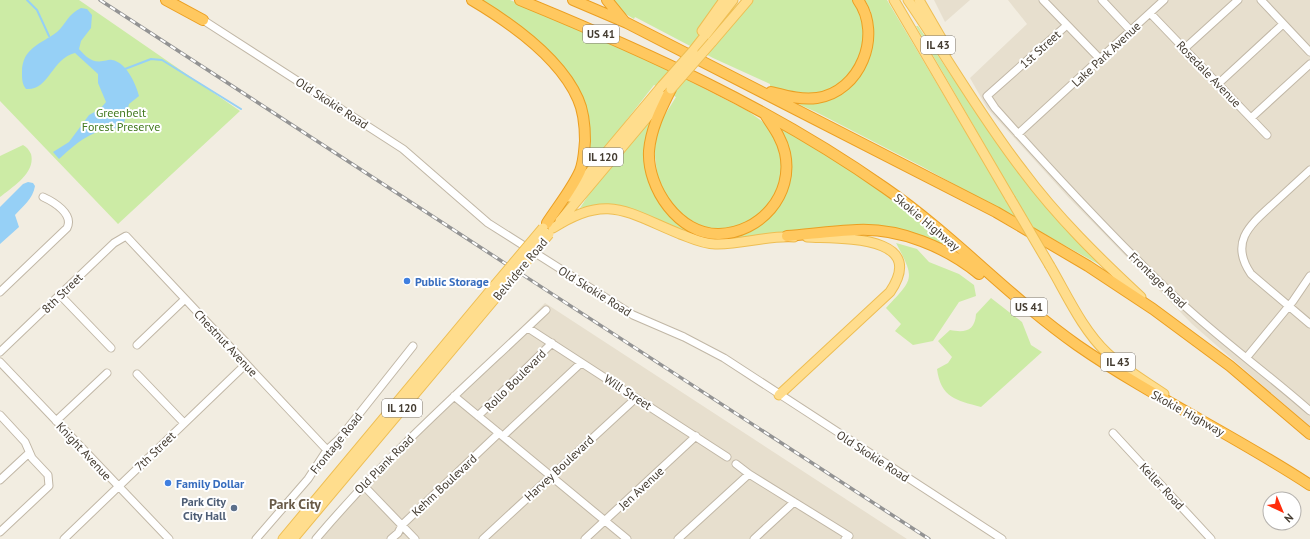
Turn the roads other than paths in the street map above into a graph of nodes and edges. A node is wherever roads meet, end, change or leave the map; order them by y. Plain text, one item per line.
1 (166, 0) edge
2 (174, 0) edge
3 (472, 0) edge
4 (520, 0) edge
5 (574, 0) edge
6 (607, 0) edge
7 (724, 0) edge
8 (733, 0) edge
9 (748, 0) edge
10 (858, 0) edge
11 (894, 0) edge
12 (908, 0) edge
13 (919, 0) edge
14 (1043, 0) edge
15 (1102, 0) edge
16 (1164, 0) edge
17 (1238, 0) edge
18 (1261, 0) edge
19 (1150, 13) junction
20 (203, 20) junction
21 (627, 24) junction
22 (1283, 24) junction
23 (1067, 25) junction
24 (1131, 31) junction
25 (706, 38) junction
26 (1184, 48) junction
27 (1310, 52) edge
28 (1100, 59) junction
29 (1310, 64) edge
30 (1218, 84) junction
31 (750, 86) junction
32 (667, 87) junction
33 (968, 91) junction
34 (762, 111) junction
35 (1251, 118) junction
36 (1018, 134) junction
37 (1267, 135) dead end
38 (1310, 170) edge
39 (43, 197) dead end
40 (548, 228) junction
41 (126, 236) joint
42 (787, 236) junction
43 (1310, 276) edge
44 (499, 287) junction
45 (0, 292) edge
46 (60, 295) junction
47 (184, 299) junction
48 (1289, 306) junction
49 (1153, 309) junction
50 (546, 310) dead end
51 (1310, 324) edge
52 (528, 328) junction
53 (552, 343) junction
54 (1076, 344) junction
55 (137, 345) dead end
56 (413, 346) dead end
57 (111, 348) dead end
58 (0, 352) edge
59 (1247, 357) junction
60 (0, 362) edge
61 (581, 362) junction
62 (246, 364) junction
63 (107, 373) dead end
64 (137, 374) dead end
65 (779, 395) junction
66 (454, 396) junction
67 (636, 398) junction
68 (1310, 411) edge
69 (0, 415) edge
70 (478, 416) junction
71 (56, 420) junction
72 (184, 423) junction
73 (1215, 429) junction
74 (1112, 433) dead end
75 (1310, 434) edge
76 (501, 435) junction
77 (696, 436) junction
78 (327, 450) junction
79 (29, 453) junction
80 (728, 457) dead end
81 (736, 464) dead end
82 (748, 474) junction
83 (551, 476) junction
84 (0, 480) edge
85 (1310, 484) edge
86 (364, 486) junction
87 (118, 487) junction
88 (794, 502) junction
89 (605, 521) junction
90 (402, 526) junction
91 (0, 532) edge
92 (847, 537) edge
93 (64, 539) edge
94 (169, 539) edge
95 (256, 539) edge
96 (283, 539) edge
97 (292, 539) edge
98 (316, 539) edge
99 (392, 539) edge
100 (415, 539) edge
101 (483, 539) edge
102 (585, 539) edge
103 (627, 539) edge
104 (678, 539) edge
105 (754, 539) edge
106 (1002, 539) edge
107 (1210, 539) edge

1 - 20 highway
2 - 20 highway
3 - 40 highway
4 - 34 highway, Skokie Highway / US 41
5 - 21 highway, US 41
6 - 21 highway
7 - 25 main road
8 - 25 main road, Belvidere Road / IL 120
9 - 25 main road, Belvidere Road / IL 120
10 - 31 highway
11 - 73 main road, IL 43, bridge
12 - 33 main road, IL 43
13 - 33 main road
14 - 23 street
15 - 24 street
16 - 19 street, Lake Park Avenue
17 - 26 street
18 - 22 street
19 - 24 street, Lake Park Avenue
19 - 26 street, Rosedale Avenue
20 - 65 street, Old Skokie Road
21 - 31 highway, US 41
22 - 27 street
22 - 30 street
23 - 28 street
23 - 36 street, 1st Street
24 - 28 street, Lake Park Avenue
25 - 32 main road, Belvidere Road / IL 120, bridge
25 - 32 main road, Belvidere Road / IL 120, bridge
26 - 30 street, Rosedale Avenue
28 - 36 street, Lake Park Avenue
29 - 35 street
30 - 35 street, Rosedale Avenue
31 - 49 highway, US 41
32 - 34 highway
32 - 40 main road, Belvidere Road / IL 120
33 - 49 main road, IL 43
34 - 54 highway, Skokie Highway / US 41
35 - 37 street, Rosedale Avenue
36 - 59 street, Frontage Road
38 - 48 street
39 - 45 street
40 - 42 main road
40 - 44 main road, Belvidere Road / IL 120, bridge
41 - 46 street, 8th Street
41 - 47 street, Chestnut Avenue
42 - 54 highway
42 - 65 main road
43 - 48 street
44 - 96 main road, Belvidere Road / IL 120
44 - 97 main road, Belvidere Road / IL 120
46 - 57 street
46 - 58 street, 8th Street
47 - 55 street
47 - 62 street, Chestnut Avenue
48 - 51 street
48 - 59 street
49 - 75 highway, US 41
50 - 52 street, Old Plank Road
52 - 53 street, Will Street
52 - 66 street, Old Plank Road
53 - 61 street, Will Street
53 - 70 street, Rollo Boulevard
54 - 73 highway, Skokie Highway / US 41
56 - 78 street, Frontage Road
59 - 68 street, Frontage Road
60 - 71 street, Knight Avenue
61 - 67 street, Will Street
61 - 76 street, Kehm Boulevard
62 - 72 street, 7th Street
62 - 78 street, Chestnut Avenue
63 - 71 street
64 - 72 street
65 - 106 street, Old Skokie Road
66 - 70 street
66 - 86 street, Old Plank Road
67 - 77 street, Will Street
67 - 83 street, Harvey Boulevard
69 - 79 street
70 - 76 street
71 - 87 street, Knight Avenue
72 - 87 street, 7th Street
73 - 85 highway, Skokie Highway / US 41
74 - 107 street, Keller Road
76 - 83 street
76 - 90 street, Kehm Boulevard
77 - 80 street, Will Street
77 - 89 street, Jen Avenue
78 - 95 street, Frontage Road
79 - 84 street
79 - 91 street
81 - 82 street
82 - 88 street
82 - 104 street
83 - 89 street
83 - 101 street, Harvey Boulevard
86 - 90 street
86 - 98 street, Old Plank Road
87 - 93 street, 7th Street
87 - 94 street, Knight Avenue
88 - 92 street
88 - 105 street
89 - 102 street, Jen Avenue
89 - 103 street
90 - 99 street, Kehm Boulevard
90 - 100 street

